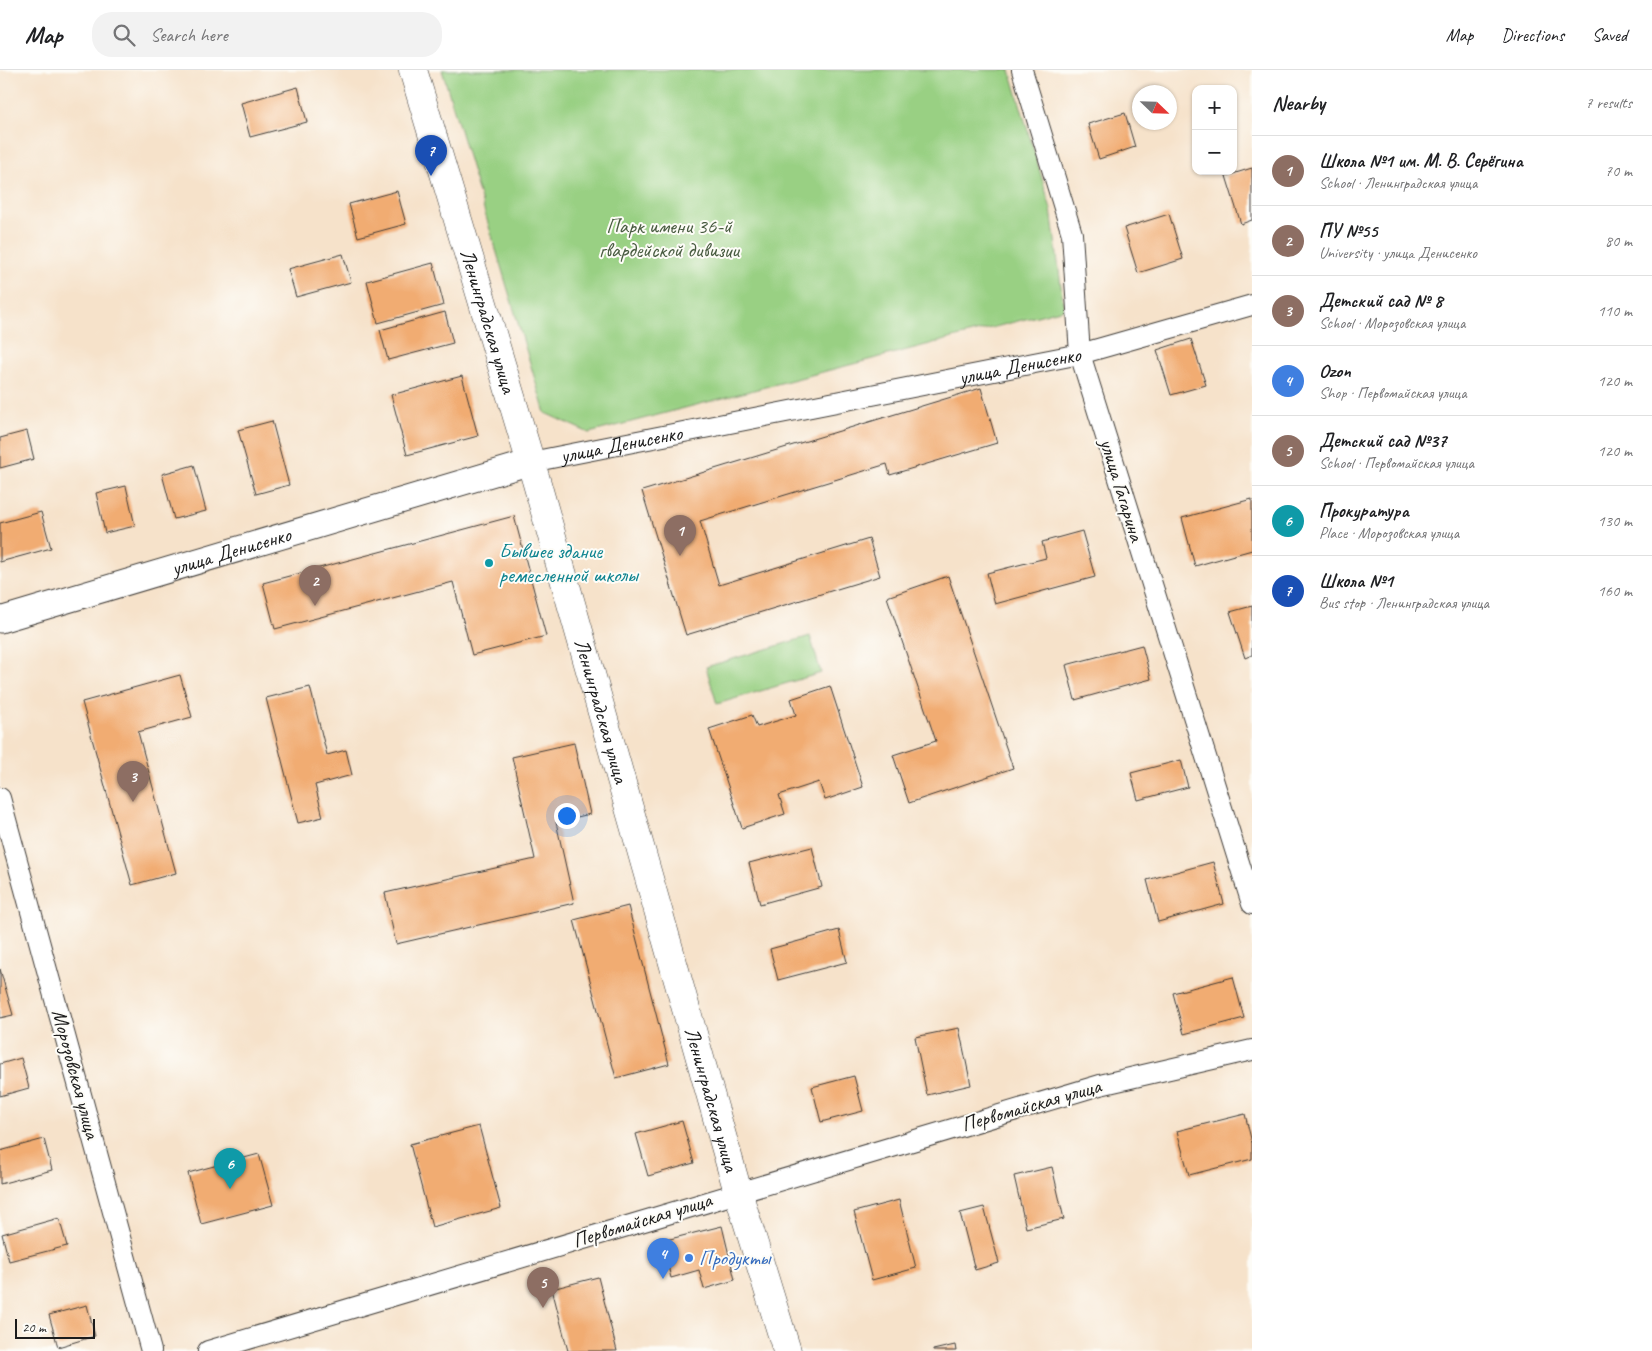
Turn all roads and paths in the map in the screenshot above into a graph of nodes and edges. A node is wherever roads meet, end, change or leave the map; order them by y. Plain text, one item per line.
1 (413, 70) edge
2 (1022, 70) edge
3 (1252, 305) edge
4 (1080, 354) junction
5 (531, 462) junction
6 (0, 620) edge
7 (0, 798) edge
8 (1252, 904) edge
9 (1252, 1050) edge
10 (738, 1192) junction
11 (151, 1351) edge
12 (208, 1351) edge
13 (787, 1351) edge

1 - 5 main road, Ленинградская улица
2 - 4 street, улица Гагарина
3 - 4 street, улица Денисенко
4 - 5 street, улица Денисенко
4 - 8 street, улица Гагарина
5 - 6 street, улица Денисенко
5 - 10 main road, Ленинградская улица
7 - 11 street, Морозовская улица
9 - 10 street, Первомайская улица
10 - 12 street, Первомайская улица
10 - 13 main road, Ленинградская улица

